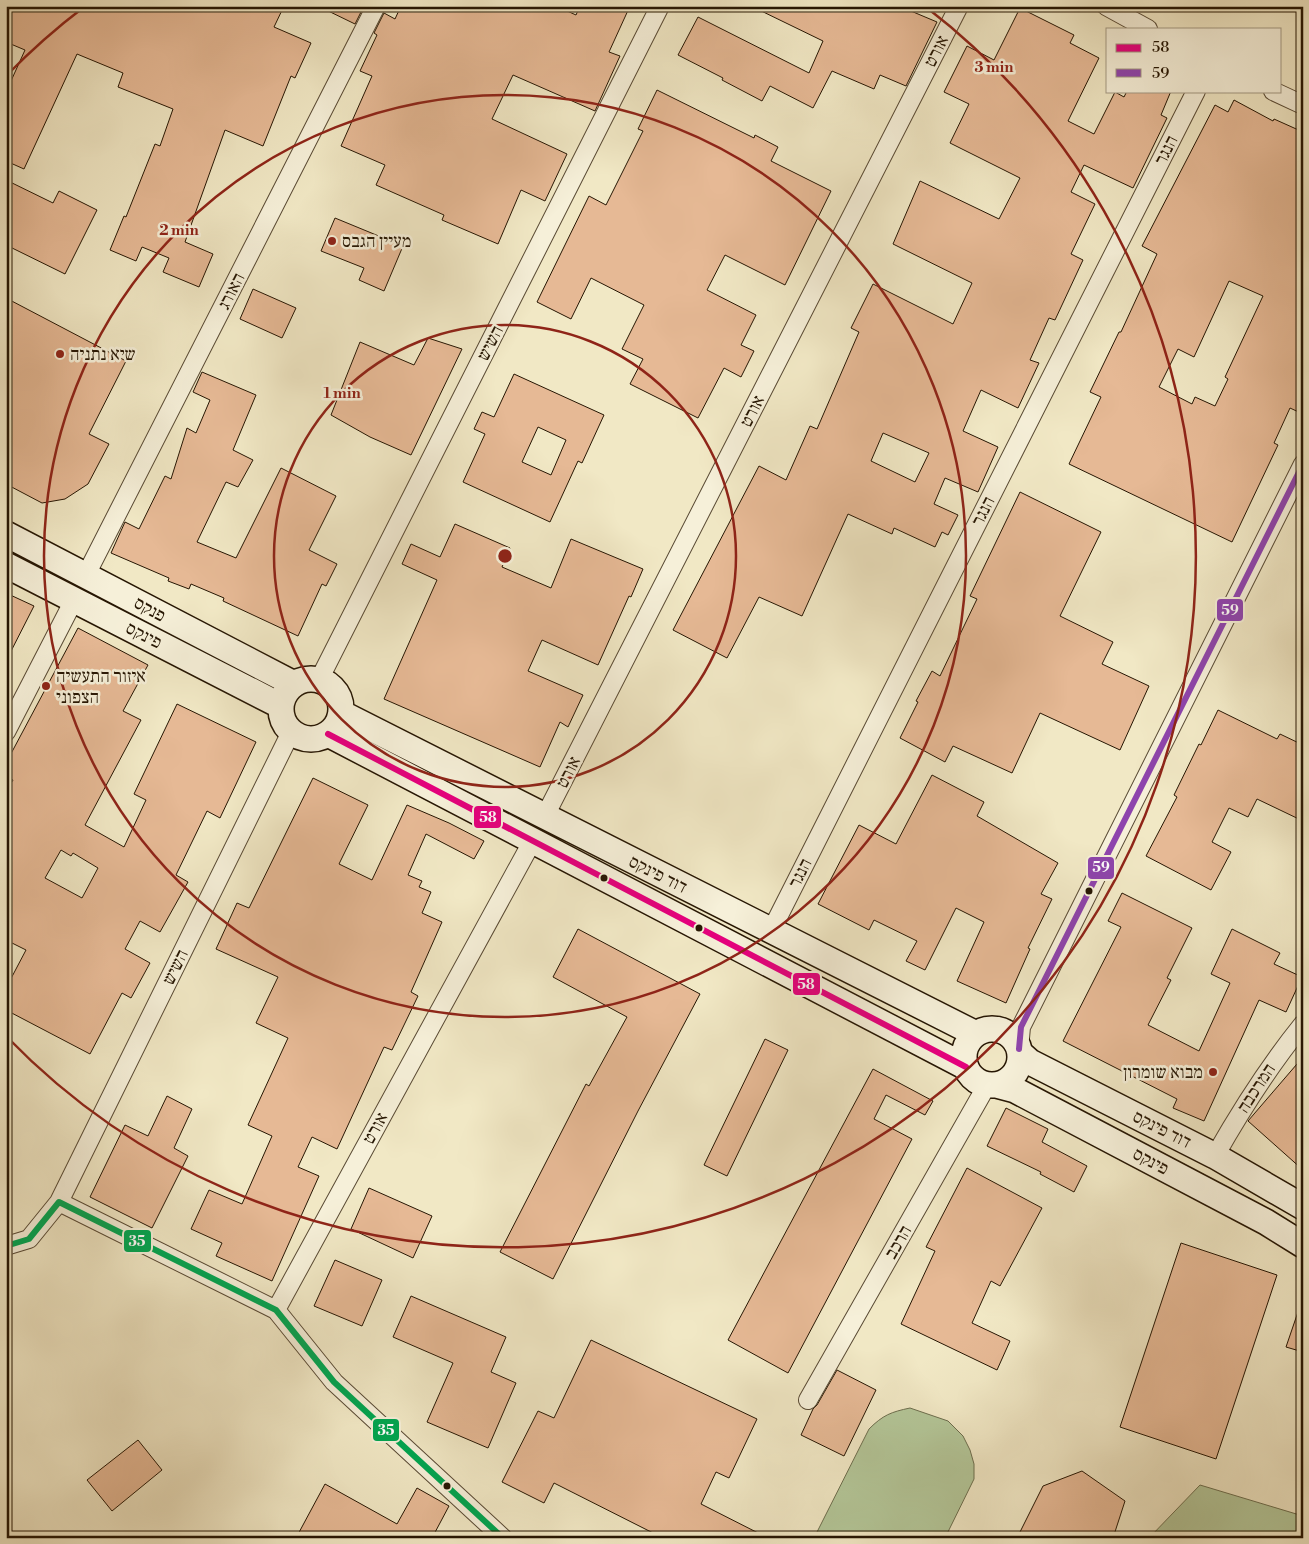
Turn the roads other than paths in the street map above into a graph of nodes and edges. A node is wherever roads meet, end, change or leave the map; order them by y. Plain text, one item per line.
1 (376, 6) edge
2 (660, 6) edge
3 (959, 6) edge
4 (1106, 6) edge
5 (1146, 28) edge
6 (1195, 92) edge
7 (1275, 92) edge
8 (1303, 105) edge
9 (1303, 464) edge
10 (6, 534) edge
11 (6, 565) edge
12 (86, 576) junction
13 (74, 600) junction
14 (319, 680) junction
15 (294, 684) junction
16 (281, 706) junction
17 (341, 713) junction
18 (6, 732) edge
19 (292, 732) junction
20 (328, 734) junction
21 (545, 816) junction
22 (533, 840) junction
23 (771, 931) junction
24 (1303, 1024) edge
25 (976, 1034) junction
26 (1020, 1051) junction
27 (966, 1067) junction
28 (991, 1085) junction
29 (1215, 1156) junction
30 (59, 1202) junction
31 (1303, 1208) edge
32 (1303, 1245) edge
33 (6, 1246) edge
34 (276, 1310) junction
35 (808, 1400) dead end
36 (503, 1538) edge

1 - 12 street, האורג
2 - 14 street, השיש
3 - 21 street, אורט
4 - 5 street
6 - 23 street, הנגר
7 - 8 street
9 - 26 street
10 - 12 street, פנקס
11 - 13 street, פינקס
12 - 15 street, פנקס
13 - 16 street, פינקס
13 - 18 street
14 - 15 street
14 - 17 street
15 - 16 street
16 - 19 street
17 - 20 street
17 - 21 street, דוד פינקס
19 - 20 street
19 - 30 street, השיש
20 - 22 street
21 - 23 street, דוד פינקס
22 - 27 street
22 - 34 street, אורט
23 - 25 street, דוד פינקס
24 - 29 street, המרכבה
25 - 26 street
25 - 27 street
26 - 28 street
26 - 29 street, דוד פינקס
27 - 28 street
28 - 32 street, פינקס
28 - 35 street, הרכב
29 - 31 street, דוד פינקס
30 - 33 street, השיש
30 - 34 street
34 - 36 street

